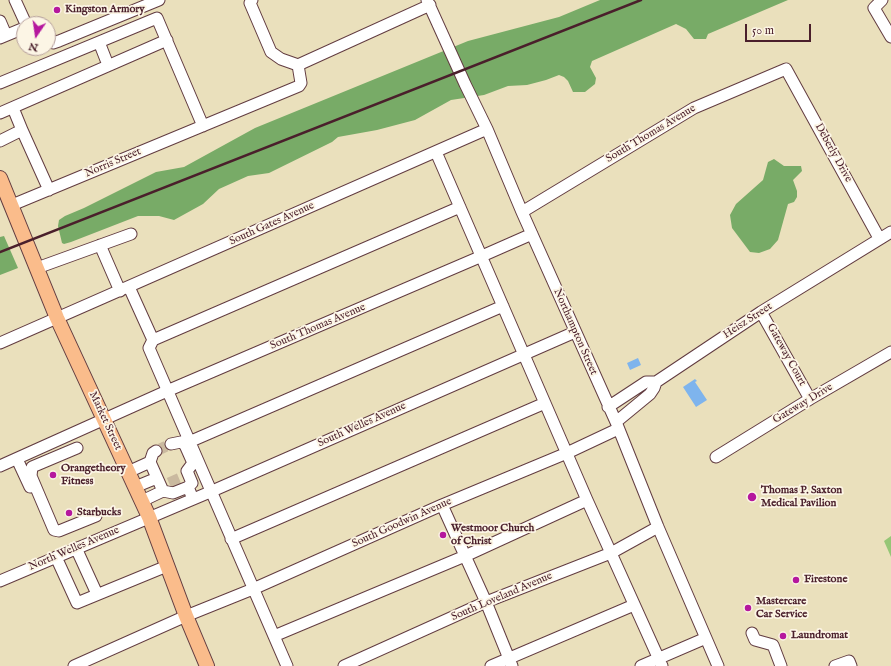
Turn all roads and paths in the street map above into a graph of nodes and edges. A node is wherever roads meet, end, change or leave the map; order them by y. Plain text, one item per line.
1 (16, 0) edge
2 (159, 0) edge
3 (252, 0) edge
4 (882, 0) edge
5 (428, 3) edge
6 (23, 16) edge
7 (0, 21) edge
8 (16, 31) edge
9 (3, 36) edge
10 (891, 38) edge
11 (167, 40) junction
12 (56, 42) edge
13 (99, 42) junction
14 (108, 65) junction
15 (298, 65) junction
16 (786, 68) joint
17 (0, 83) edge
18 (13, 108) junction
19 (0, 113) edge
20 (208, 123) junction
21 (487, 129) junction
22 (22, 130) junction
23 (0, 141) edge
24 (436, 152) junction
25 (1, 182) edge
26 (49, 190) junction
27 (12, 205) junction
28 (460, 207) junction
29 (522, 212) junction
30 (891, 232) edge
31 (131, 234) dead end
32 (532, 234) junction
33 (879, 238) junction
34 (100, 245) junction
35 (482, 256) junction
36 (38, 268) junction
37 (124, 289) junction
38 (503, 306) junction
39 (761, 312) junction
40 (57, 318) junction
41 (575, 332) junction
42 (153, 340) junction
43 (0, 343) edge
44 (891, 352) edge
45 (524, 353) junction
46 (656, 382) junction
47 (167, 391) junction
48 (810, 399) junction
49 (545, 403) junction
50 (608, 407) junction
51 (104, 420) junction
52 (617, 426) junction
53 (189, 442) junction
54 (171, 444) dead end
55 (77, 448) dead end
56 (156, 451) tunnel mouth
57 (567, 453) junction
58 (716, 457) dead end
59 (17, 458) junction
60 (150, 462) junction
61 (0, 466) edge
62 (128, 472) junction
63 (162, 484) junction
64 (135, 487) junction
65 (188, 487) junction
66 (210, 492) junction
67 (193, 499) junction
68 (587, 500) junction
69 (142, 501) junction
70 (442, 505) junction
71 (96, 516) dead end
72 (43, 517) dead end
73 (149, 517) junction
74 (658, 527) junction
75 (231, 539) junction
76 (76, 548) junction
77 (611, 553) junction
78 (56, 556) junction
79 (465, 556) junction
80 (167, 566) junction
81 (0, 580) edge
82 (253, 589) junction
83 (97, 594) junction
84 (486, 602) junction
85 (634, 604) junction
86 (186, 616) junction
87 (752, 633) dead end
88 (274, 636) junction
89 (706, 638) junction
90 (510, 662) edge
91 (660, 662) edge
92 (74, 666) edge
93 (207, 666) edge
94 (287, 666) edge
95 (344, 666) edge
96 (491, 666) edge
97 (641, 666) edge
98 (718, 666) edge
99 (781, 666) edge
100 (836, 666) edge
101 (850, 666) edge

1 - 6 street
2 - 12 street
3 - 15 street
4 - 10 street
5 - 15 street
5 - 21 street, Northampton Street
7 - 9 street
8 - 9 street
11 - 13 street
11 - 14 street
11 - 20 street
13 - 14 street
13 - 17 street
14 - 18 street
15 - 20 street, Norris Street
16 - 29 street, South Thomas Avenue
16 - 33 street, Deberly Drive
18 - 19 street
18 - 22 street
20 - 26 street, Norris Street
21 - 24 street, South Gates Avenue
21 - 29 street, Northampton Street
22 - 23 street
22 - 26 street
24 - 28 street
24 - 37 street, South Gates Avenue
25 - 27 main road, Market Street
26 - 27 street, Norris Street
27 - 36 main road, Market Street
28 - 35 street
28 - 42 street
29 - 32 street, Northampton Street
30 - 33 street, Heisz Street
31 - 34 street
32 - 35 street, South Thomas Avenue
32 - 41 street, Northampton Street
33 - 39 street, Heisz Street
34 - 36 street
34 - 37 street
35 - 38 street
35 - 47 street, South Thomas Avenue
36 - 40 main road, Market Street
37 - 40 street, South Gates Avenue
37 - 42 street
38 - 45 street
38 - 53 street
39 - 46 street, Heisz Street
39 - 48 street, Gateway Court
40 - 43 street, South Gates Avenue
40 - 51 main road, Market Street
41 - 45 street, South Welles Avenue
41 - 50 street, Northampton Street
42 - 47 street
44 - 48 street, Gateway Drive
45 - 49 street
45 - 66 street, South Welles Avenue
46 - 50 street
46 - 52 street, Heisz Street
47 - 51 street, South Thomas Avenue
47 - 53 street
48 - 58 street, Gateway Drive
49 - 57 street
49 - 75 street
50 - 52 street, Northampton Street
51 - 59 street, South Thomas Avenue
51 - 62 main road, Market Street
52 - 57 street, South Goodwin Avenue
52 - 74 street, Northampton Street
53 - 66 street
54 - 65 street
55 - 71 street
56 - 60 street
57 - 68 street
57 - 70 street, South Goodwin Avenue
59 - 61 street, South Thomas Avenue
59 - 72 street
60 - 62 street
60 - 63 street
62 - 64 main road, Market Street
63 - 64 street
63 - 65 street
63 - 69 street
64 - 69 main road, Market Street
65 - 67 street
66 - 67 street, South Welles Avenue
66 - 75 street
67 - 73 street, South Welles Avenue
68 - 77 street
68 - 79 street
69 - 73 main road, Market Street
70 - 79 street
70 - 82 street, South Goodwin Avenue
73 - 76 street, North Welles Avenue
73 - 80 main road, Market Street
74 - 77 street, South Loveland Avenue
74 - 89 street, Northampton Street
75 - 82 street
76 - 78 street, North Welles Avenue
76 - 83 street
77 - 84 street, South Loveland Avenue
77 - 85 street
78 - 81 street, North Welles Avenue
78 - 83 street
79 - 84 street
79 - 88 street
80 - 83 street
80 - 86 main road, Market Street
82 - 86 street, South Goodwin Avenue
82 - 88 street
84 - 90 street
84 - 95 street, South Loveland Avenue
85 - 90 street
85 - 91 street
86 - 92 street, South Goodwin Avenue
86 - 93 main road, Market Street
87 - 99 street
88 - 94 street
89 - 91 street
89 - 98 street, Northampton Street
90 - 96 street
91 - 97 street
100 - 101 street

